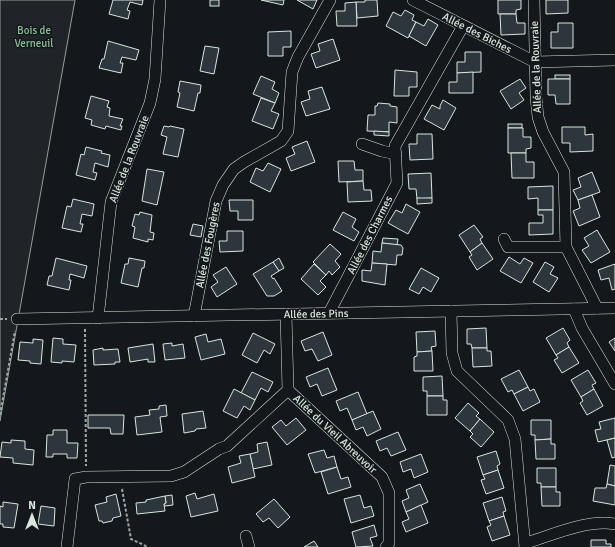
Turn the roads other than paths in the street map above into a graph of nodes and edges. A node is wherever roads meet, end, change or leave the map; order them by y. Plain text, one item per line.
1 (160, 0) edge
2 (330, 0) edge
3 (413, 0) edge
4 (534, 0) edge
5 (463, 26) junction
6 (615, 57) edge
7 (615, 60) edge
8 (535, 62) junction
9 (362, 144) dead end
10 (396, 154) junction
11 (504, 239) dead end
12 (566, 247) junction
13 (597, 308) junction
14 (615, 308) edge
15 (574, 309) junction
16 (451, 311) junction
17 (330, 313) junction
18 (286, 314) junction
19 (194, 316) junction
20 (98, 318) junction
21 (17, 319) road end
22 (615, 384) edge
23 (288, 390) junction
24 (615, 524) edge
25 (526, 545) edge
26 (67, 547) edge
27 (386, 547) edge

1 - 20 street, Allée de la Rouvraie
2 - 19 street, Allée des Fougères
3 - 5 street, Allée des Biches
4 - 8 street, Allée de la Rouvraie
5 - 8 street, Allée des Biches
5 - 10 street, Allée des Charmes
6 - 7 street
7 - 8 street, Allée des Biches
8 - 12 street, Allée de la Rouvraie
9 - 10 street
10 - 17 street, Allée des Charmes
11 - 12 street
12 - 13 street, Allée de la Rouvraie
13 - 14 street, Allée des Pins
13 - 15 street, Allée des Pins
15 - 16 street, Allée des Pins
15 - 22 street
16 - 17 street, Allée des Pins
16 - 25 street
17 - 18 street, Allée des Pins
18 - 19 street, Allée des Pins
18 - 23 street
19 - 20 street, Allée des Pins
20 - 21 street, Allée des Pins
23 - 26 street
23 - 27 street, Allée du Vieil Abreuvoir
24 - 25 street

